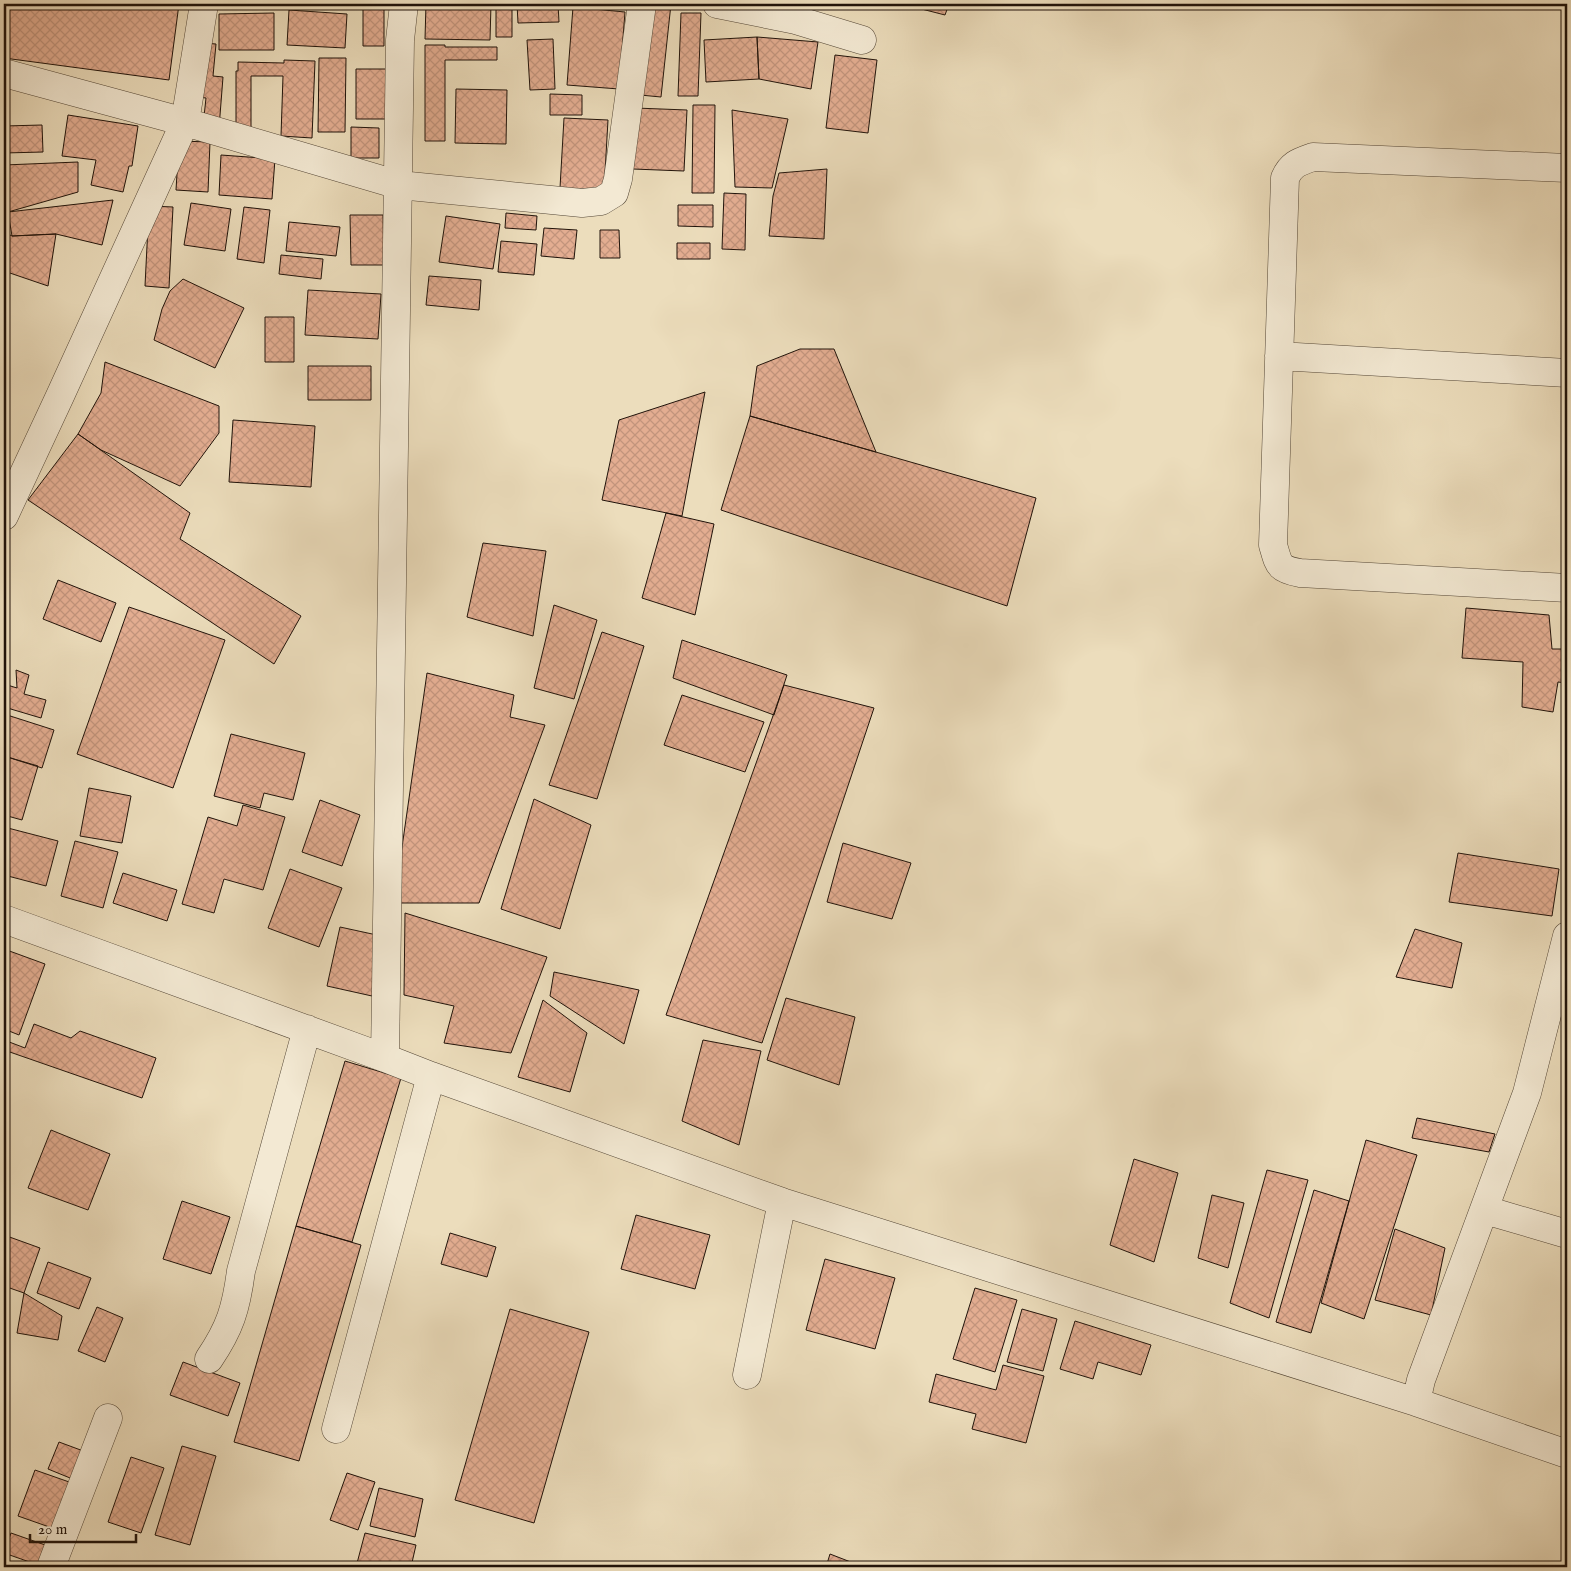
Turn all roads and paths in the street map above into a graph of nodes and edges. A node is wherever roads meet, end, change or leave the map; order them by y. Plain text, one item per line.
1 (204, 4) edge
2 (404, 4) edge
3 (642, 4) edge
4 (717, 4) edge
5 (862, 40) dead end
6 (4, 73) edge
7 (185, 122) junction
8 (1567, 168) edge
9 (399, 185) junction
10 (1279, 356) junction
11 (1567, 373) edge
12 (4, 516) edge
13 (1567, 588) edge
14 (4, 919) edge
15 (1567, 936) edge
16 (307, 1029) junction
17 (385, 1058) junction
18 (431, 1076) junction
19 (782, 1202) junction
20 (1485, 1210) junction
21 (1567, 1234) edge
22 (208, 1359) dead end
23 (747, 1375) dead end
24 (1416, 1402) junction
25 (108, 1418) dead end
26 (336, 1429) dead end
27 (1567, 1454) edge
28 (51, 1567) edge

1 - 7 street
2 - 9 street
3 - 9 street
4 - 5 street
6 - 7 street
7 - 9 street
7 - 12 street
8 - 10 street
9 - 17 street
10 - 11 street
10 - 13 street
14 - 16 street
15 - 20 street
16 - 17 street
16 - 22 street
17 - 18 street
18 - 19 street
18 - 26 street
19 - 23 street
19 - 24 street
20 - 21 street
20 - 24 street
24 - 27 street
25 - 28 street

